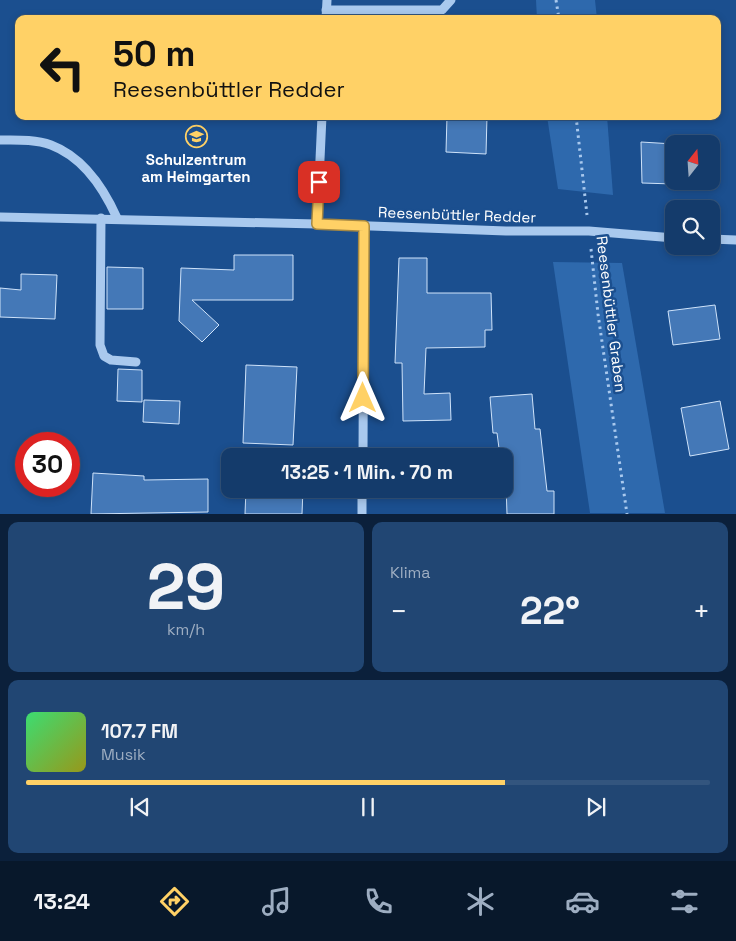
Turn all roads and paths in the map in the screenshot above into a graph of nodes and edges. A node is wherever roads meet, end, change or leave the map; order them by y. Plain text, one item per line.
1 (327, 0) edge
2 (451, 0) edge
3 (556, 0) edge
4 (326, 14) edge
5 (558, 15) edge
6 (322, 120) edge
7 (576, 120) edge
8 (0, 140) edge
9 (0, 216) edge
10 (101, 218) junction
11 (117, 218) junction
12 (317, 224) junction
13 (364, 226) junction
14 (589, 231) junction
15 (665, 237) edge
16 (720, 239) edge
17 (736, 240) edge
18 (136, 362) dead end
19 (363, 448) edge
20 (362, 498) edge
21 (362, 514) edge
22 (627, 514) edge

1 - 4 street
2 - 4 street
3 - 5 path
6 - 12 street
7 - 14 path, Reesenbüttler Graben
8 - 11 street
9 - 10 street, Reesenbüttler Redder
10 - 11 street, Reesenbüttler Redder
10 - 18 street
11 - 12 street, Reesenbüttler Redder
12 - 13 street, Reesenbüttler Redder
13 - 14 street, Reesenbüttler Redder
13 - 19 street
14 - 15 street, Reesenbüttler Redder
14 - 22 path, Reesenbüttler Graben
16 - 17 street
20 - 21 street

